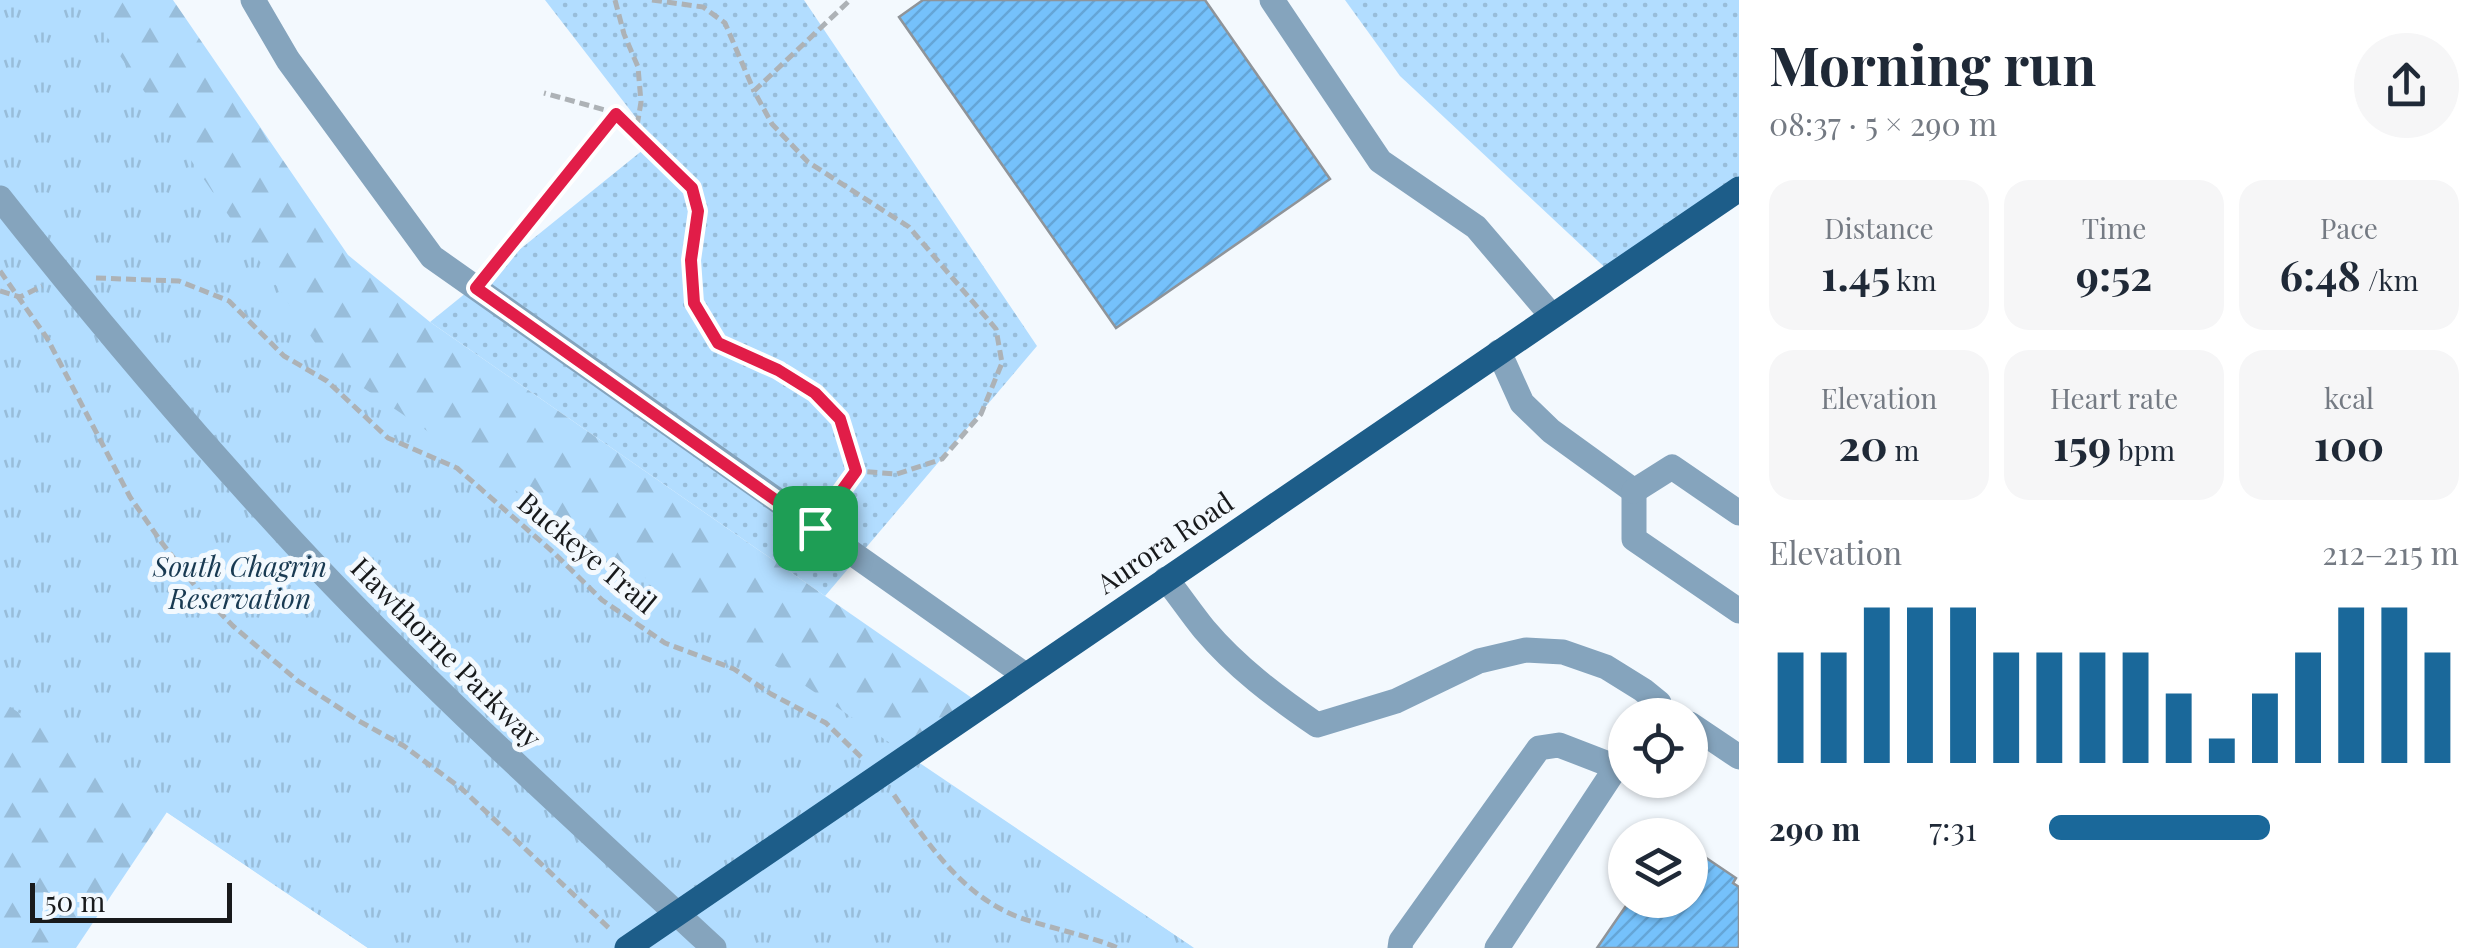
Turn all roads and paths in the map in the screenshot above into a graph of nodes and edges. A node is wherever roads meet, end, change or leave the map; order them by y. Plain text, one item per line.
1 (253, 0) edge
2 (615, 0) edge
3 (652, 0) edge
4 (1272, 0) edge
5 (848, 2) edge
6 (754, 90) junction
7 (544, 94) dead end
8 (616, 114) junction
9 (636, 133) junction
10 (1739, 190) edge
11 (0, 198) edge
12 (0, 271) edge
13 (63, 278) junction
14 (476, 288) junction
15 (0, 291) edge
16 (20, 297) junction
17 (1552, 316) junction
18 (1499, 352) junction
19 (856, 471) junction
20 (1634, 491) junction
21 (1739, 513) edge
22 (815, 528) junction
23 (1166, 579) junction
24 (1739, 610) edge
25 (1025, 674) junction
26 (1650, 698) edge
27 (1708, 736) edge
28 (1739, 757) edge
29 (1608, 758) edge
30 (880, 776) junction
31 (1608, 781) edge
32 (678, 914) junction
33 (608, 928) dead end
34 (627, 948) edge
35 (714, 948) edge
36 (1118, 948) edge
37 (1400, 948) edge
38 (1497, 948) edge

1 - 14 street
2 - 9 path
3 - 6 path
4 - 17 street
5 - 6 path
6 - 19 path
7 - 8 path
8 - 9 path
8 - 14 path
9 - 19 path
10 - 17 main road, Aurora Road
11 - 13 street, Hawthorne Parkway
12 - 16 path
13 - 16 path, Buckeye Trail
13 - 30 path, Buckeye Trail
13 - 32 street, Hawthorne Parkway
14 - 22 street
15 - 16 path
16 - 33 path
17 - 18 main road, Aurora Road
18 - 20 street
18 - 23 main road, Aurora Road
19 - 22 path
20 - 21 street
20 - 24 street
22 - 25 street
23 - 25 main road, Aurora Road
23 - 26 street
25 - 30 main road, Aurora Road
27 - 28 street
29 - 37 street
30 - 32 main road, Aurora Road
30 - 36 path, Buckeye Trail
31 - 38 street
32 - 34 main road, Aurora Road
32 - 35 street, Hawthorne Parkway

